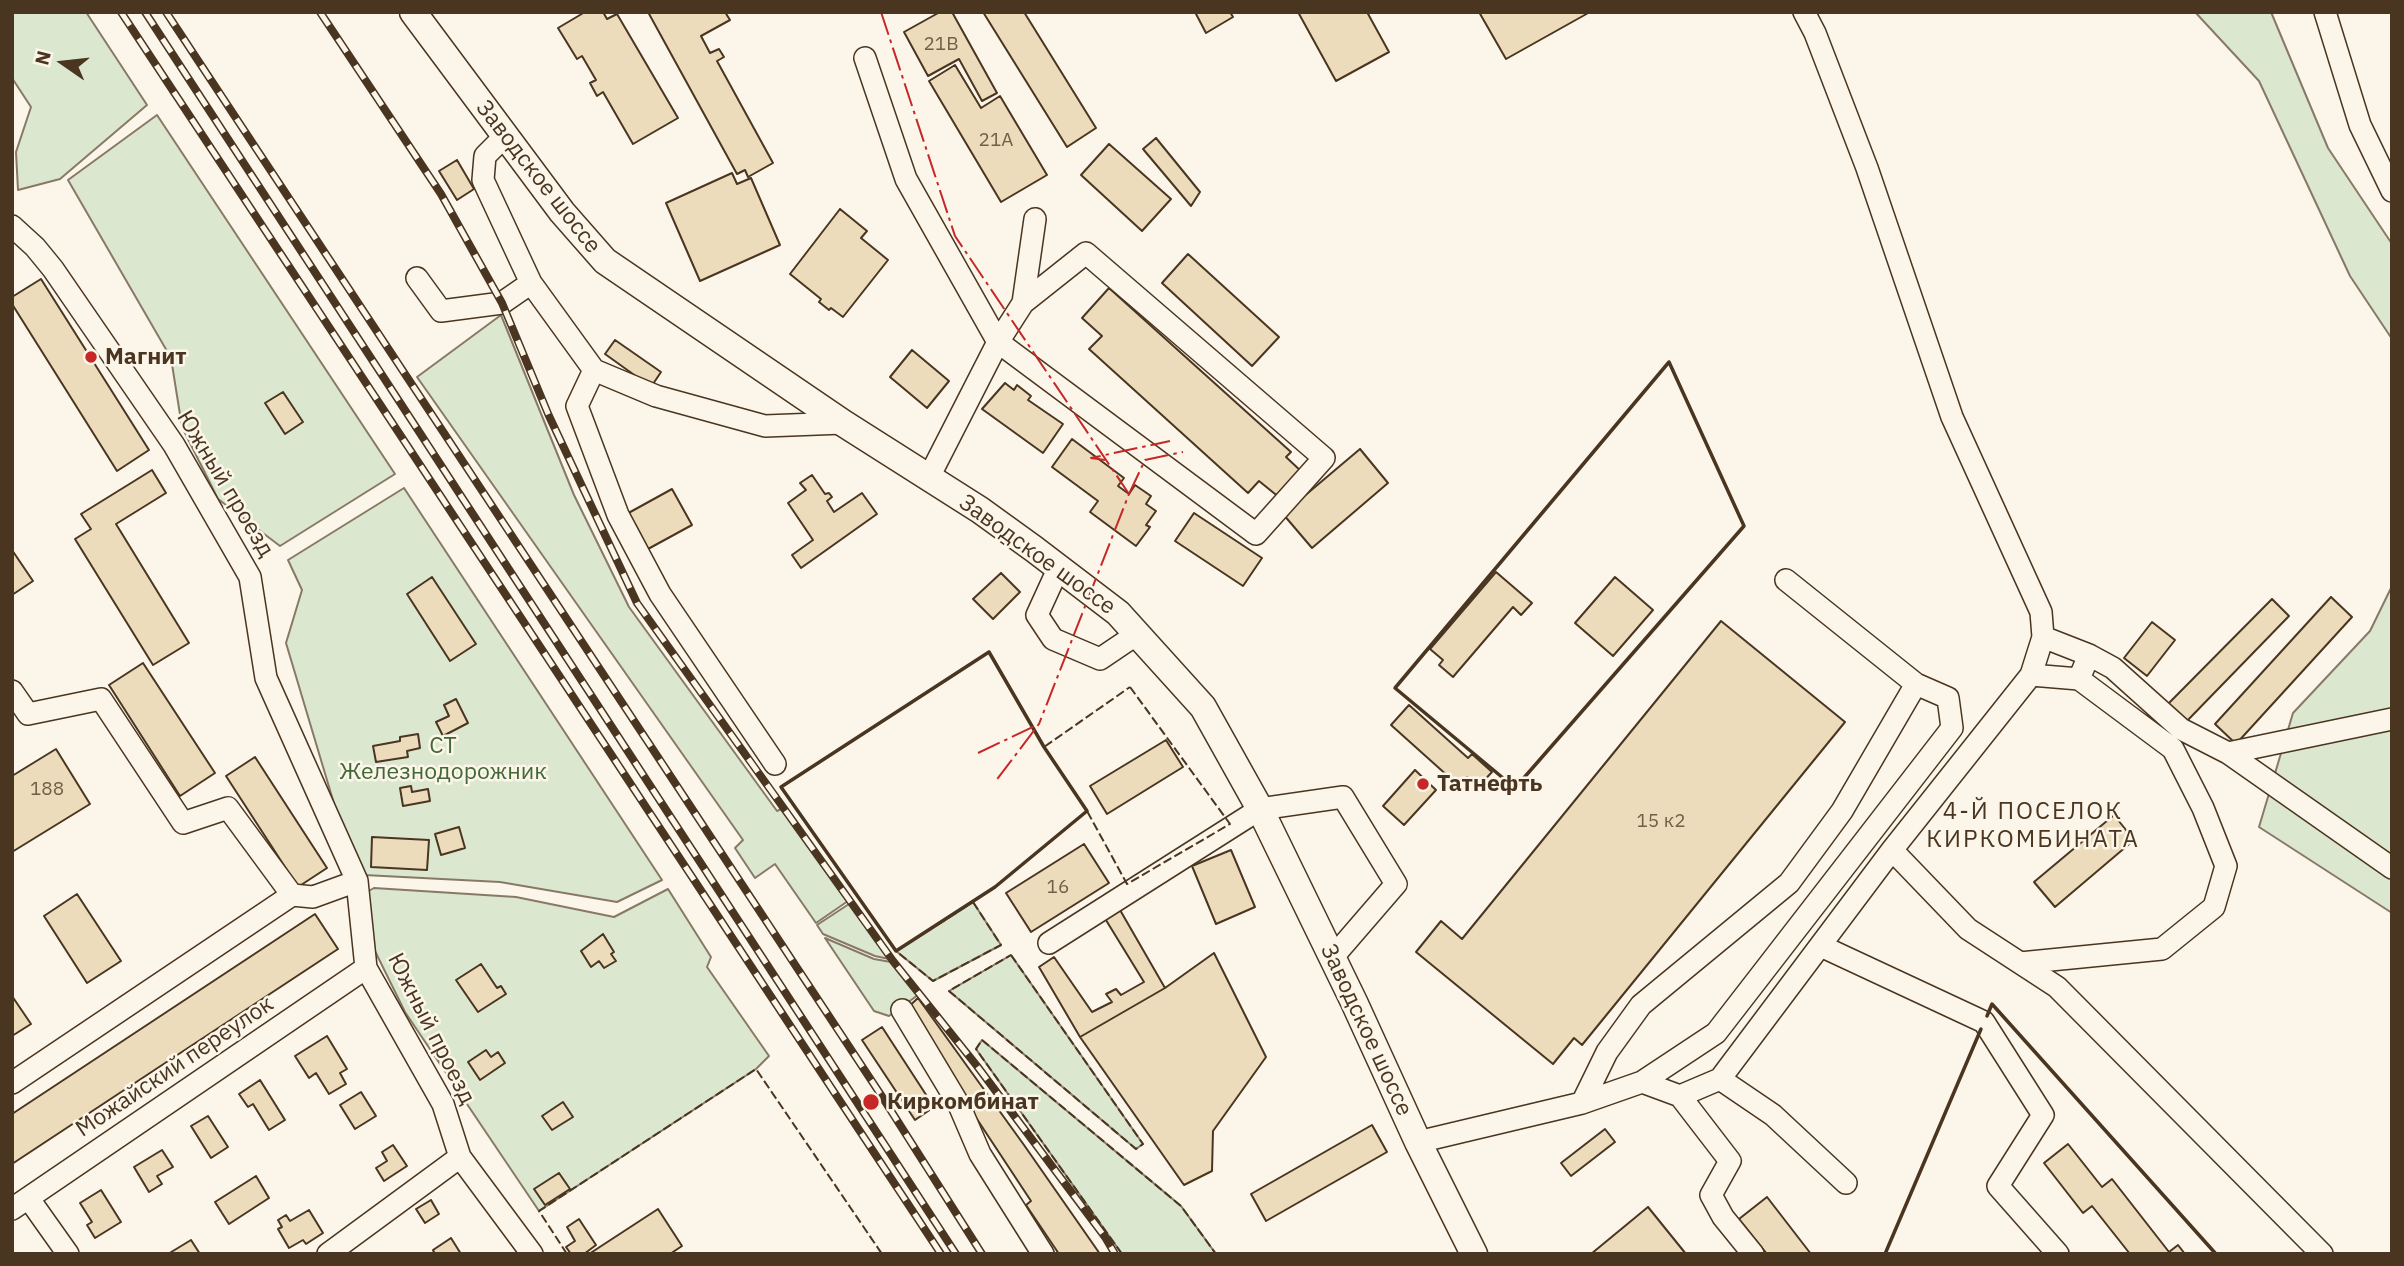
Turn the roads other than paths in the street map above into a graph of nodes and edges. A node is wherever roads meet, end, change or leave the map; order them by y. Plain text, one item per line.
1 (413, 12) edge
2 (1804, 12) edge
3 (2325, 12) edge
4 (865, 58) dead end
5 (504, 137) junction
6 (2392, 191) edge
7 (1035, 219) dead end
8 (12, 226) edge
9 (416, 278) dead end
10 (531, 283) junction
11 (1023, 303) junction
12 (998, 342) junction
13 (594, 370) junction
14 (843, 423) junction
15 (929, 477) junction
16 (1059, 567) junction
17 (1786, 580) dead end
18 (1137, 634) junction
19 (2043, 637) junction
20 (2089, 655) junction
21 (2031, 676) junction
22 (2079, 679) junction
23 (1916, 684) junction
24 (12, 691) edge
25 (2392, 719) edge
26 (20, 720) edge
27 (2228, 753) junction
28 (775, 764) dead end
29 (1260, 809) junction
30 (1892, 850) junction
31 (2392, 868) edge
32 (357, 881) junction
33 (292, 895) junction
34 (1049, 943) dead end
35 (1821, 946) junction
36 (1333, 957) junction
37 (2020, 963) junction
38 (366, 968) junction
39 (902, 1010) dead end
40 (1720, 1079) junction
41 (1642, 1082) junction
42 (12, 1083) edge
43 (1680, 1096) junction
44 (1582, 1103) junction
45 (1418, 1142) junction
46 (460, 1157) junction
47 (1846, 1183) dead end
48 (20, 1204) edge
49 (68, 1254) edge
50 (328, 1254) edge
51 (532, 1254) edge
52 (1043, 1254) edge
53 (1474, 1254) edge
54 (1753, 1254) edge
55 (2058, 1254) edge
56 (2322, 1254) edge

1 - 5 main road, Заводское шоссе
2 - 19 street
3 - 6 street
4 - 12 street
5 - 10 street
5 - 14 main road, Заводское шоссе
7 - 11 street
8 - 32 street, Южный проезд
9 - 10 street
10 - 13 street
11 - 12 street
11 - 12 street
12 - 15 street
13 - 14 street
13 - 28 street
14 - 15 main road, Заводское шоссе
15 - 16 main road, Заводское шоссе
16 - 18 main road, Заводское шоссе
16 - 18 street
17 - 23 street
18 - 29 main road, Заводское шоссе
19 - 20 street
19 - 21 street
20 - 22 street
20 - 27 street
21 - 22 street
21 - 30 street
22 - 37 street
23 - 41 street
23 - 44 street
24 - 26 street
25 - 27 street
26 - 33 street
27 - 31 street
29 - 34 street
29 - 36 main road, Заводское шоссе
29 - 36 street
30 - 35 street
30 - 37 street
32 - 33 street
32 - 38 street, Южный проезд
33 - 42 street
35 - 40 street
35 - 55 street
36 - 45 main road, Заводское шоссе
37 - 56 street
38 - 46 street, Южный проезд
38 - 48 street, Можайский переулок
39 - 52 street
40 - 43 street
40 - 47 street
41 - 43 street
41 - 44 street
43 - 54 street
44 - 45 street
45 - 53 main road, Заводское шоссе
46 - 50 street
46 - 51 street, Южный проезд
48 - 49 street

